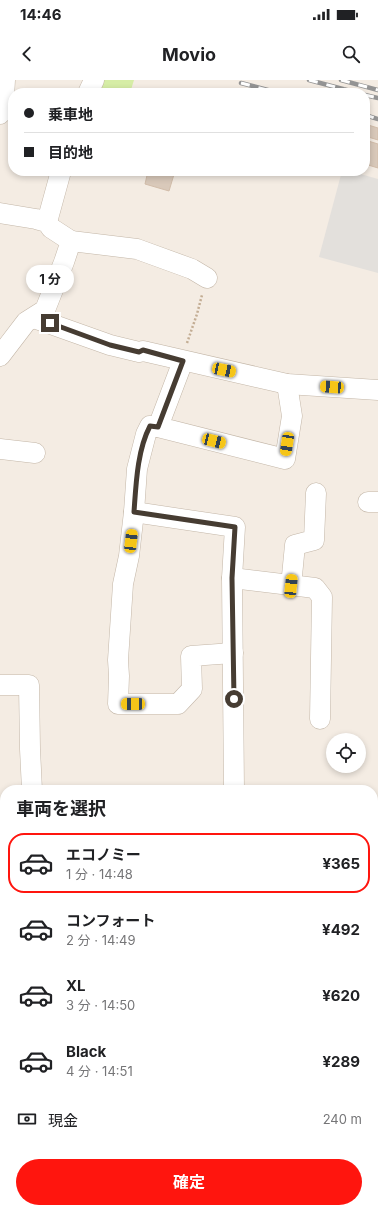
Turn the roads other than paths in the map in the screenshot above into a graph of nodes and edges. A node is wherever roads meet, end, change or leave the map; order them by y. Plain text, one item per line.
1 (60, 176) edge
2 (0, 213) edge
3 (47, 222) junction
4 (70, 241) junction
5 (207, 278) road end
6 (34, 318) junction
7 (0, 356) edge
8 (181, 361) junction
9 (287, 384) junction
10 (378, 390) edge
11 (158, 427) junction
12 (0, 449) edge
13 (35, 453) dead end
14 (316, 493) dead end
15 (134, 512) junction
16 (232, 578) junction
17 (291, 586) junction
18 (233, 653) junction
19 (0, 685) edge
20 (320, 719) dead end
21 (32, 785) edge
22 (234, 785) edge

1 - 3 street
2 - 3 street
3 - 4 street
4 - 5 street
4 - 6 street
6 - 7 street
6 - 8 street
8 - 9 street
8 - 11 street
9 - 10 street
9 - 11 street
11 - 15 street
12 - 13 street
14 - 17 street
15 - 16 street
15 - 18 street
16 - 17 street
16 - 18 street
17 - 20 street
18 - 22 street
19 - 21 street

